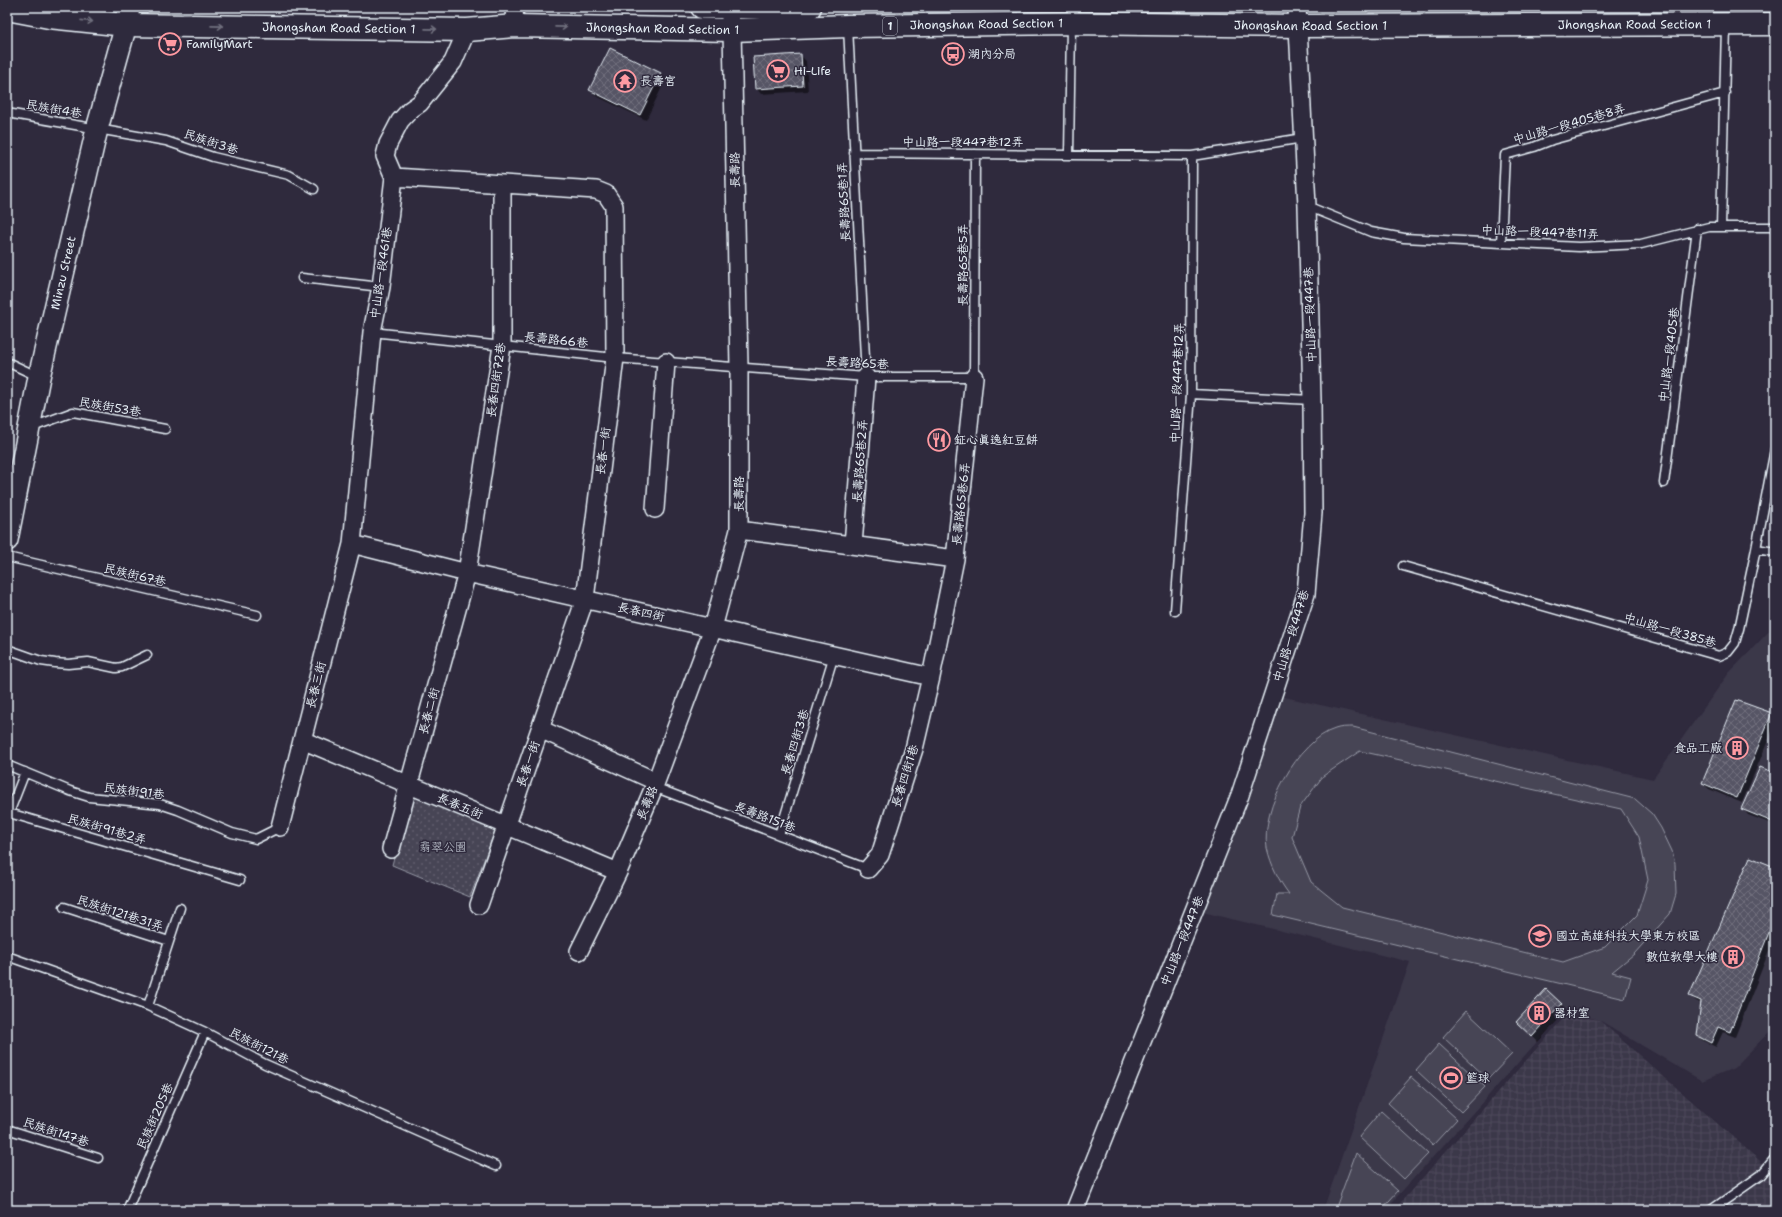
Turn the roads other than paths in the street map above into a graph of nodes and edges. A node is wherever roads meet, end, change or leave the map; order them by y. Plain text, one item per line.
1 (702, 7) edge
2 (761, 7) edge
3 (810, 7) edge
4 (729, 8) junction
5 (7, 9) edge
6 (127, 16) edge
7 (515, 17) edge
8 (1297, 17) edge
9 (1071, 24) junction
10 (1775, 24) edge
11 (1726, 25) junction
12 (848, 26) junction
13 (467, 30) junction
14 (732, 30) junction
15 (1724, 93) junction
16 (7, 113) edge
17 (96, 129) junction
18 (1303, 138) junction
19 (854, 153) junction
20 (975, 154) junction
21 (1069, 155) junction
22 (1192, 156) junction
23 (394, 177) junction
24 (502, 185) junction
25 (314, 189) dead end
26 (1307, 206) junction
27 (1721, 227) junction
28 (1775, 227) edge
29 (1697, 229) junction
30 (1501, 243) junction
31 (302, 278) dead end
32 (381, 287) junction
33 (372, 332) junction
34 (502, 346) junction
35 (615, 358) junction
36 (7, 362) edge
37 (666, 362) junction
38 (739, 367) junction
39 (39, 377) junction
40 (866, 377) junction
41 (974, 377) junction
42 (1191, 394) junction
43 (1312, 400) junction
44 (29, 429) junction
45 (165, 429) dead end
46 (1775, 449) edge
47 (1774, 464) edge
48 (1664, 483) dead end
49 (655, 509) dead end
50 (739, 530) junction
51 (7, 540) edge
52 (352, 544) junction
53 (854, 545) junction
54 (1756, 549) junction
55 (1775, 552) edge
56 (7, 557) edge
57 (955, 559) junction
58 (1403, 566) dead end
59 (467, 573) junction
60 (585, 599) junction
61 (1174, 611) dead end
62 (257, 615) dead end
63 (713, 628) junction
64 (7, 649) edge
65 (147, 655) dead end
66 (834, 655) junction
67 (931, 677) junction
68 (540, 729) junction
69 (302, 740) junction
70 (7, 765) edge
71 (25, 772) junction
72 (408, 784) junction
73 (654, 784) junction
74 (506, 826) junction
75 (280, 827) joint
76 (779, 836) junction
77 (391, 848) dead end
78 (868, 870) joint
79 (618, 872) junction
80 (240, 880) dead end
81 (479, 905) dead end
82 (64, 907) dead end
83 (180, 908) dead end
84 (169, 941) junction
85 (579, 950) dead end
86 (7, 956) edge
87 (148, 1006) junction
88 (205, 1032) junction
89 (7, 1129) edge
90 (98, 1158) dead end
91 (1775, 1158) edge
92 (496, 1166) dead end
93 (127, 1210) edge
94 (1075, 1210) edge
95 (1711, 1210) edge

1 - 4 main road, Jhongshan Road Section 1
2 - 3 main road, Jhongshan Road Section 1
2 - 4 main road, Jhongshan Road Section 1
4 - 14 street, 長壽路
5 -> 6 main road, Jhongshan Road Section 1 / 1
6 -> 13 main road, Jhongshan Road Section 1 / 1
6 - 17 street, Minzu Street
7 - 13 main road, Jhongshan Road Section 1 / 1
7 -> 14 main road, Jhongshan Road Section 1 / 1
8 - 9 main road, Jhongshan Road Section 1 / 1
8 - 11 main road, Jhongshan Road Section 1 / 1
8 - 18 street, 中山路一段447巷
9 - 12 main road, Jhongshan Road Section 1 / 1
9 - 21 lane
10 - 11 main road, Jhongshan Road Section 1 / 1
11 - 15 lane
12 - 14 main road, Jhongshan Road Section 1 / 1
12 - 19 lane, 長壽路65巷1弄
13 - 23 street, 中山路一段461巷
14 - 38 street, 長壽路
15 - 27 lane
15 - 30 lane, 中山路一段405巷8弄
16 - 17 lane, 民族街4巷
17 - 25 lane, 民族街3巷
17 - 39 street, Minzu Street
18 - 22 lane, 中山路一段447巷12弄
18 - 26 street, 中山路一段447巷
19 - 20 lane, 中山路一段447巷12弄
19 - 40 lane, 長壽路65巷1弄
20 - 21 lane, 中山路一段447巷12弄
20 - 41 lane, 長壽路65巷5弄
21 - 22 lane, 中山路一段447巷12弄
22 - 42 lane, 中山路一段447巷12弄
23 - 24 street, 長春一街
23 - 32 street, 中山路一段461巷
24 - 34 street, 長春四街72巷
24 - 35 street, 長春一街
26 - 30 lane, 中山路一段447巷11弄
26 - 43 street, 中山路一段447巷
27 - 28 lane, 中山路一段447巷11弄
27 - 29 lane, 中山路一段447巷11弄
29 - 30 lane, 中山路一段447巷11弄
29 - 48 lane, 中山路一段405巷
31 - 32 lane
32 - 33 street, 中山路一段461巷
33 - 34 lane, 長壽路66巷
33 - 52 street, 中山路一段461巷
34 - 35 lane, 長壽路66巷
34 - 59 street, 長春四街72巷
35 - 37 lane, 長壽路66巷
35 - 60 street, 長春一街
36 - 39 lane
37 - 38 lane, 長壽路66巷
37 - 49 street
38 - 40 lane, 長壽路65巷
38 - 50 street, 長壽路
39 - 44 street, Minzu Street
40 - 41 lane, 長壽路65巷
40 - 53 street, 長壽路65巷2弄
41 - 57 street, 長壽路65巷6弄
42 - 43 lane
42 - 61 lane, 中山路一段447巷12弄
43 - 94 street, 中山路一段447巷
44 - 45 lane, 民族街53巷
44 - 51 street, Minzu Street
46 - 47 lane, 中山路一段385巷
47 - 54 lane, 中山路一段385巷
50 - 53 street
50 - 63 street, 長壽路
52 - 59 street, 長春四街
52 - 69 street, 長春三街
53 - 57 street
54 - 55 lane
54 - 58 lane, 中山路一段385巷
56 - 62 lane, 民族街67巷
57 - 67 street, 長壽路65巷6弄
59 - 60 street, 長春四街
59 - 72 street, 長春二街
60 - 63 street, 長春四街
60 - 68 street, 長春一街
63 - 66 street, 長春四街
63 - 73 street, 長壽路
64 - 65 lane
66 - 67 street, 長春四街
66 - 76 lane, 長春四街3巷
67 - 78 street, 長春四街1巷
68 - 73 street
68 - 74 street, 長春一街
69 - 72 street, 長春五街
69 - 75 street, 長春三街
70 - 71 lane, 民族街91巷
71 - 75 lane, 民族街91巷
71 - 80 lane, 民族街91巷2弄
72 - 74 street, 長春五街
72 - 77 street, 長春二街
73 - 76 lane, 長壽路151巷
73 - 79 street, 長壽路
74 - 79 street, 長春五街
74 - 81 street, 長春一街
76 - 78 lane, 長壽路151巷
79 - 85 street, 長壽路
82 - 84 lane, 民族街121巷31弄
83 - 84 lane, 民族街121巷31弄
84 - 87 lane, 民族街121巷31弄
86 - 87 lane, 民族街121巷
87 - 88 lane, 民族街121巷
88 - 92 lane, 民族街121巷
88 - 93 lane, 民族街205巷
89 - 90 lane, 民族街147巷
91 - 95 lane

